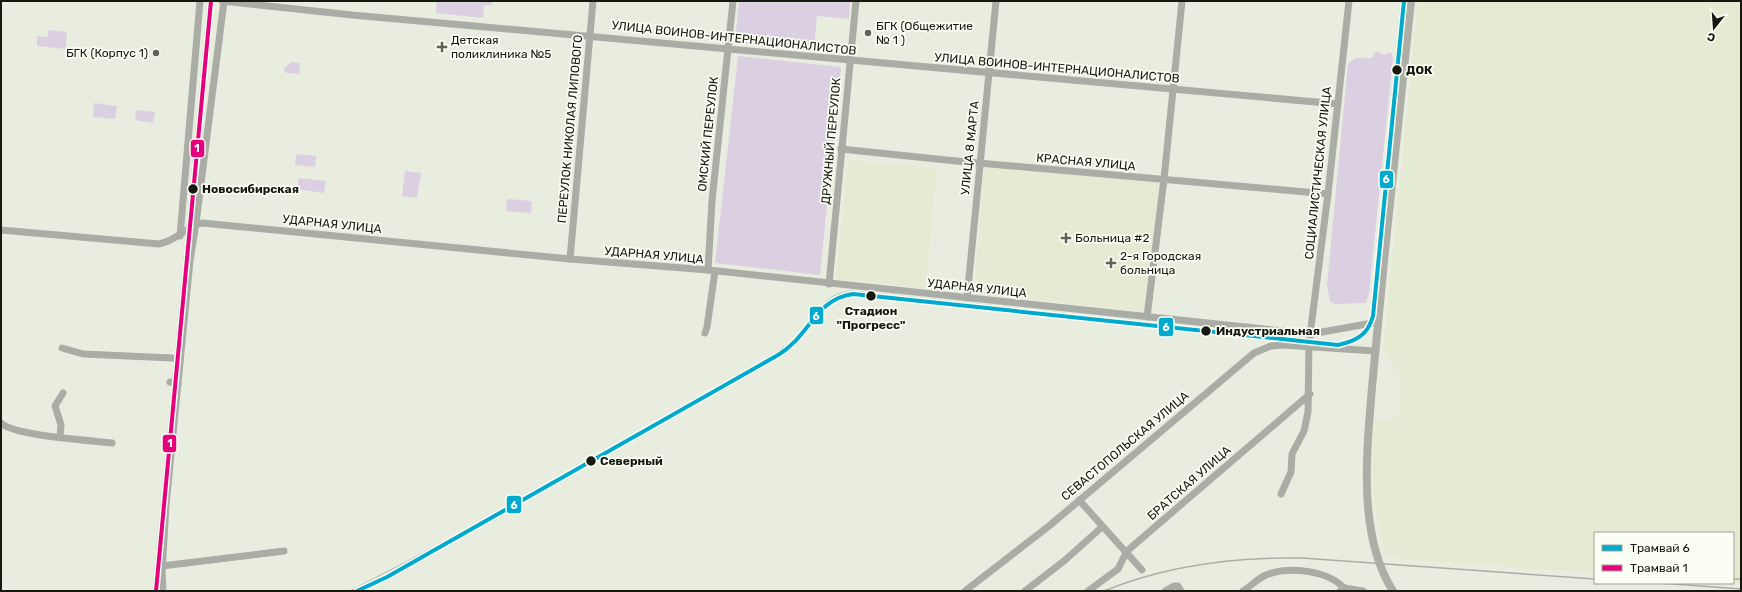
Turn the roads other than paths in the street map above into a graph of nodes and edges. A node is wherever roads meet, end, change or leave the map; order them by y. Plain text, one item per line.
1 (200, 1) edge
2 (223, 1) edge
3 (593, 1) edge
4 (733, 1) edge
5 (856, 1) edge
6 (996, 1) edge
7 (1182, 1) edge
8 (1349, 1) edge
9 (1411, 1) edge
10 (590, 35) junction
11 (728, 50) junction
12 (850, 61) junction
13 (989, 73) junction
14 (1173, 90) junction
15 (1338, 104) junction
16 (841, 149) junction
17 (980, 163) junction
18 (1164, 179) junction
19 (1328, 194) junction
20 (196, 223) junction
21 (1, 230) edge
22 (180, 236) junction
23 (570, 259) junction
24 (711, 271) junction
25 (829, 284) junction
26 (967, 298) junction
27 (1147, 317) junction
28 (1378, 322) junction
29 (705, 332) dead end
30 (1311, 334) junction
31 (62, 348) dead end
32 (1309, 348) junction
33 (1375, 351) junction
34 (172, 358) dead end
35 (170, 382) dead end
36 (178, 384) junction
37 (63, 393) dead end
38 (1310, 394) junction
39 (1, 423) edge
40 (60, 436) junction
41 (112, 443) dead end
42 (1281, 494) dead end
43 (1079, 500) junction
44 (1102, 527) junction
45 (284, 551) dead end
46 (1127, 551) junction
47 (162, 566) junction
48 (1142, 570) dead end
49 (1342, 589) edge
50 (163, 591) edge
51 (965, 591) edge
52 (1025, 591) edge
53 (1088, 591) edge
54 (1166, 591) edge
55 (1181, 591) edge
56 (1243, 591) edge
57 (1363, 591) edge
58 (1393, 591) edge

1 - 22 street
2 - 10 street, УЛИЦА ВОИНОВ-ИНТЕРНАЦИОНАЛИСТОВ
2 - 20 street
3 - 10 street, ПЕРЕУЛОК НИКОЛАЯ ЛИПОВОГО
4 - 11 street, ОМСКИЙ ПЕРЕУЛОК
5 - 12 street, ДРУЖНЫЙ ПЕРЕУЛОК
6 - 13 street, УЛИЦА 8 МАРТА
7 - 14 street
8 - 15 street, СОЦИАЛИСТИЧЕСКАЯ УЛИЦА
9 - 28 main road
10 - 11 street, УЛИЦА ВОИНОВ-ИНТЕРНАЦИОНАЛИСТОВ
10 - 23 street, ПЕРЕУЛОК НИКОЛАЯ ЛИПОВОГО
11 - 12 street, УЛИЦА ВОИНОВ-ИНТЕРНАЦИОНАЛИСТОВ
11 - 24 street, ОМСКИЙ ПЕРЕУЛОК
12 - 13 street, УЛИЦА ВОИНОВ-ИНТЕРНАЦИОНАЛИСТОВ
12 - 16 street, ДРУЖНЫЙ ПЕРЕУЛОК
13 - 14 street, УЛИЦА ВОИНОВ-ИНТЕРНАЦИОНАЛИСТОВ
13 - 17 street, УЛИЦА 8 МАРТА
14 - 15 street, УЛИЦА ВОИНОВ-ИНТЕРНАЦИОНАЛИСТОВ
14 - 18 street
15 - 19 street, СОЦИАЛИСТИЧЕСКАЯ УЛИЦА
16 - 17 street, КРАСНАЯ УЛИЦА
16 - 25 street, ДРУЖНЫЙ ПЕРЕУЛОК
17 - 18 street, КРАСНАЯ УЛИЦА
17 - 26 street, УЛИЦА 8 МАРТА
18 - 19 street, КРАСНАЯ УЛИЦА
18 - 27 street
19 - 30 street, СОЦИАЛИСТИЧЕСКАЯ УЛИЦА
20 - 22 street
20 - 23 street, УДАРНАЯ УЛИЦА
20 - 36 street
21 - 22 street
23 - 24 street, УДАРНАЯ УЛИЦА
24 - 25 street, УДАРНАЯ УЛИЦА
24 - 29 street, ОМСКИЙ ПЕРЕУЛОК
25 - 26 street, УДАРНАЯ УЛИЦА
26 - 27 street, УДАРНАЯ УЛИЦА
27 - 30 street, УДАРНАЯ УЛИЦА
28 - 30 street, УДАРНАЯ УЛИЦА
28 - 33 main road
30 - 32 street, СОЦИАЛИСТИЧЕСКАЯ УЛИЦА
31 - 34 street
32 - 33 street, СЕВАСТОПОЛЬСКАЯ УЛИЦА
32 - 38 street, СОЦИАЛИСТИЧЕСКАЯ УЛИЦА
32 - 43 street, СЕВАСТОПОЛЬСКАЯ УЛИЦА
33 - 58 main road
35 - 36 street
36 - 47 street
37 - 40 street
38 - 42 street, СОЦИАЛИСТИЧЕСКАЯ УЛИЦА
38 - 46 street, БРАТСКАЯ УЛИЦА
39 - 40 street
40 - 41 street
43 - 44 street
43 - 51 street, СЕВАСТОПОЛЬСКАЯ УЛИЦА
44 - 46 street
44 - 52 street
45 - 47 street
46 - 48 street
46 - 53 street, БРАТСКАЯ УЛИЦА
47 - 50 street
49 - 56 street
49 - 57 street
54 - 55 street

